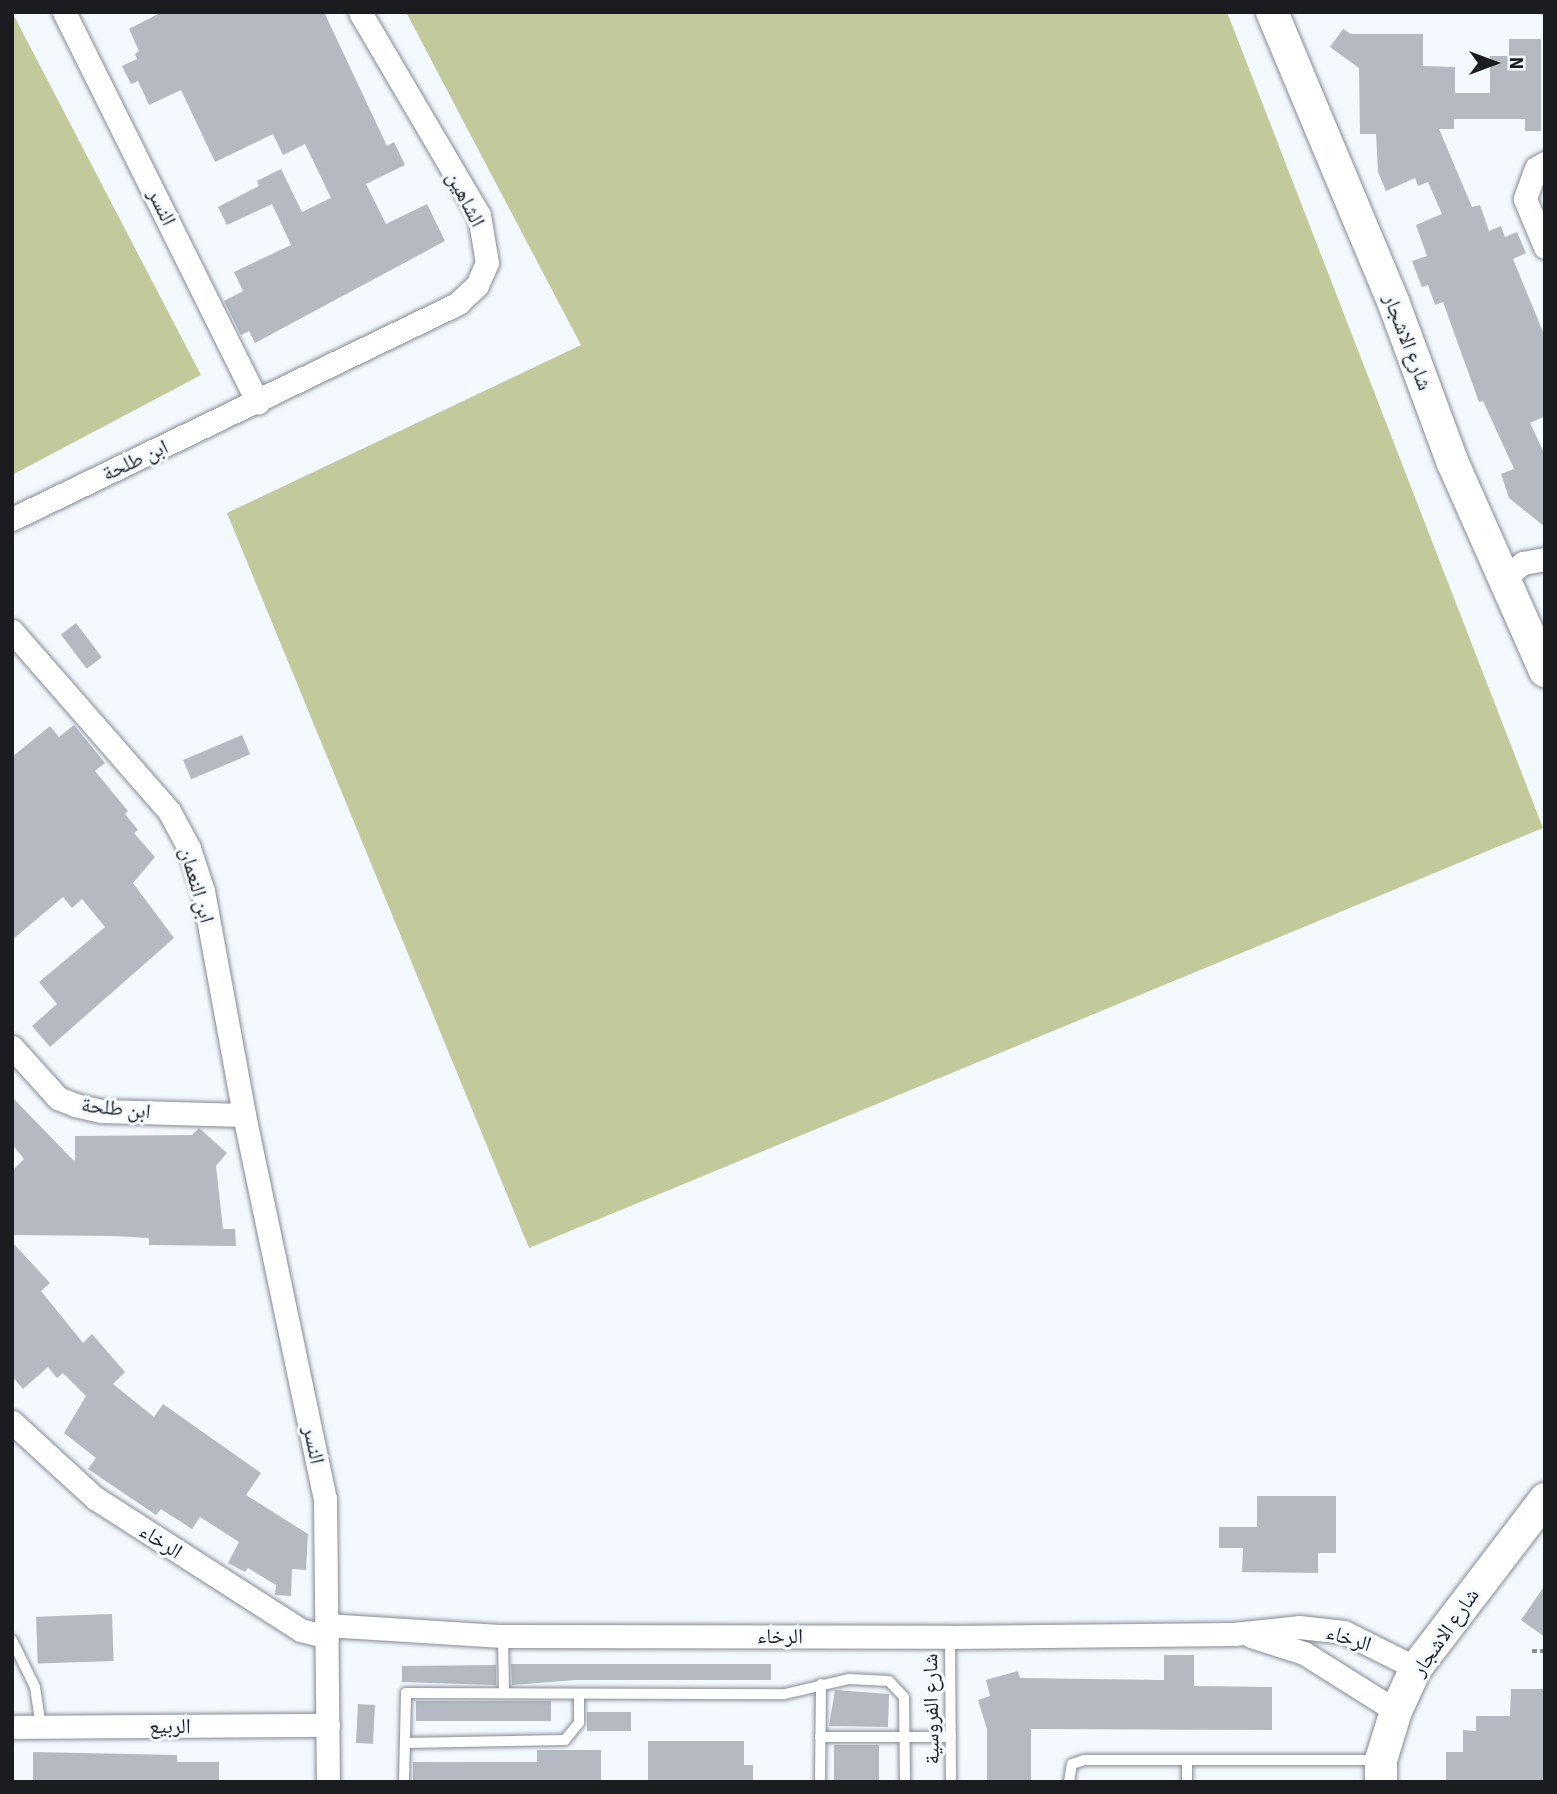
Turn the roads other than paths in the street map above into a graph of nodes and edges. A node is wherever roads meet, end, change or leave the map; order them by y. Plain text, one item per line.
1 (64, 12) edge
2 (360, 12) edge
3 (1272, 12) edge
4 (1545, 163) edge
5 (1545, 247) edge
6 (258, 402) junction
7 (12, 519) edge
8 (1545, 559) edge
9 (1503, 579) junction
10 (12, 631) edge
11 (1545, 671) edge
12 (12, 1047) edge
13 (244, 1115) junction
14 (12, 1422) edge
15 (1545, 1499) edge
16 (326, 1631) junction
17 (1234, 1634) junction
18 (503, 1636) junction
19 (950, 1637) junction
20 (12, 1640) edge
21 (1416, 1668) junction
22 (821, 1684) junction
23 (504, 1693) junction
24 (579, 1693) junction
25 (1396, 1711) junction
26 (328, 1725) junction
27 (12, 1727) edge
28 (40, 1727) junction
29 (820, 1737) junction
30 (905, 1737) junction
31 (951, 1737) junction
32 (405, 1743) junction
33 (1187, 1761) junction
34 (1381, 1771) edge
35 (328, 1782) edge
36 (404, 1782) edge
37 (820, 1782) edge
38 (905, 1782) edge
39 (951, 1782) edge
40 (1069, 1782) edge
41 (1187, 1782) edge

1 - 6 street, النسر
2 - 6 street, الشاهين
3 - 9 street, شارع الاشجار
4 - 5 street
6 - 7 street, ابن طلحة
8 - 9 street
9 - 11 street, شارع الاشجار
10 - 13 street, ابن النعمان
12 - 13 street, ابن طلحة
13 - 16 street, النسر
14 - 16 street, الرخاء
15 - 21 street, شارع الاشجار
16 - 18 street, الرخاء
16 - 26 street, النسر
17 - 19 street, الرخاء
17 - 21 street, الرخاء
17 - 25 street, الرخاء
18 - 19 street, الرخاء
18 - 23 lane
19 - 31 lane, شارع الفروسية
20 - 28 lane
21 - 25 street, شارع الاشجار
22 - 24 lane
22 - 29 lane
22 - 30 lane
23 - 24 lane
23 - 32 lane
24 - 32 lane
25 - 34 street, شارع الاشجار
26 - 28 street, الربيع
26 - 35 street, النسر
27 - 28 street, الربيع
29 - 30 lane
29 - 37 lane
30 - 31 lane
30 - 38 lane
31 - 39 lane, شارع الفروسية
32 - 36 lane
33 - 34 lane
33 - 40 lane
33 - 41 lane

